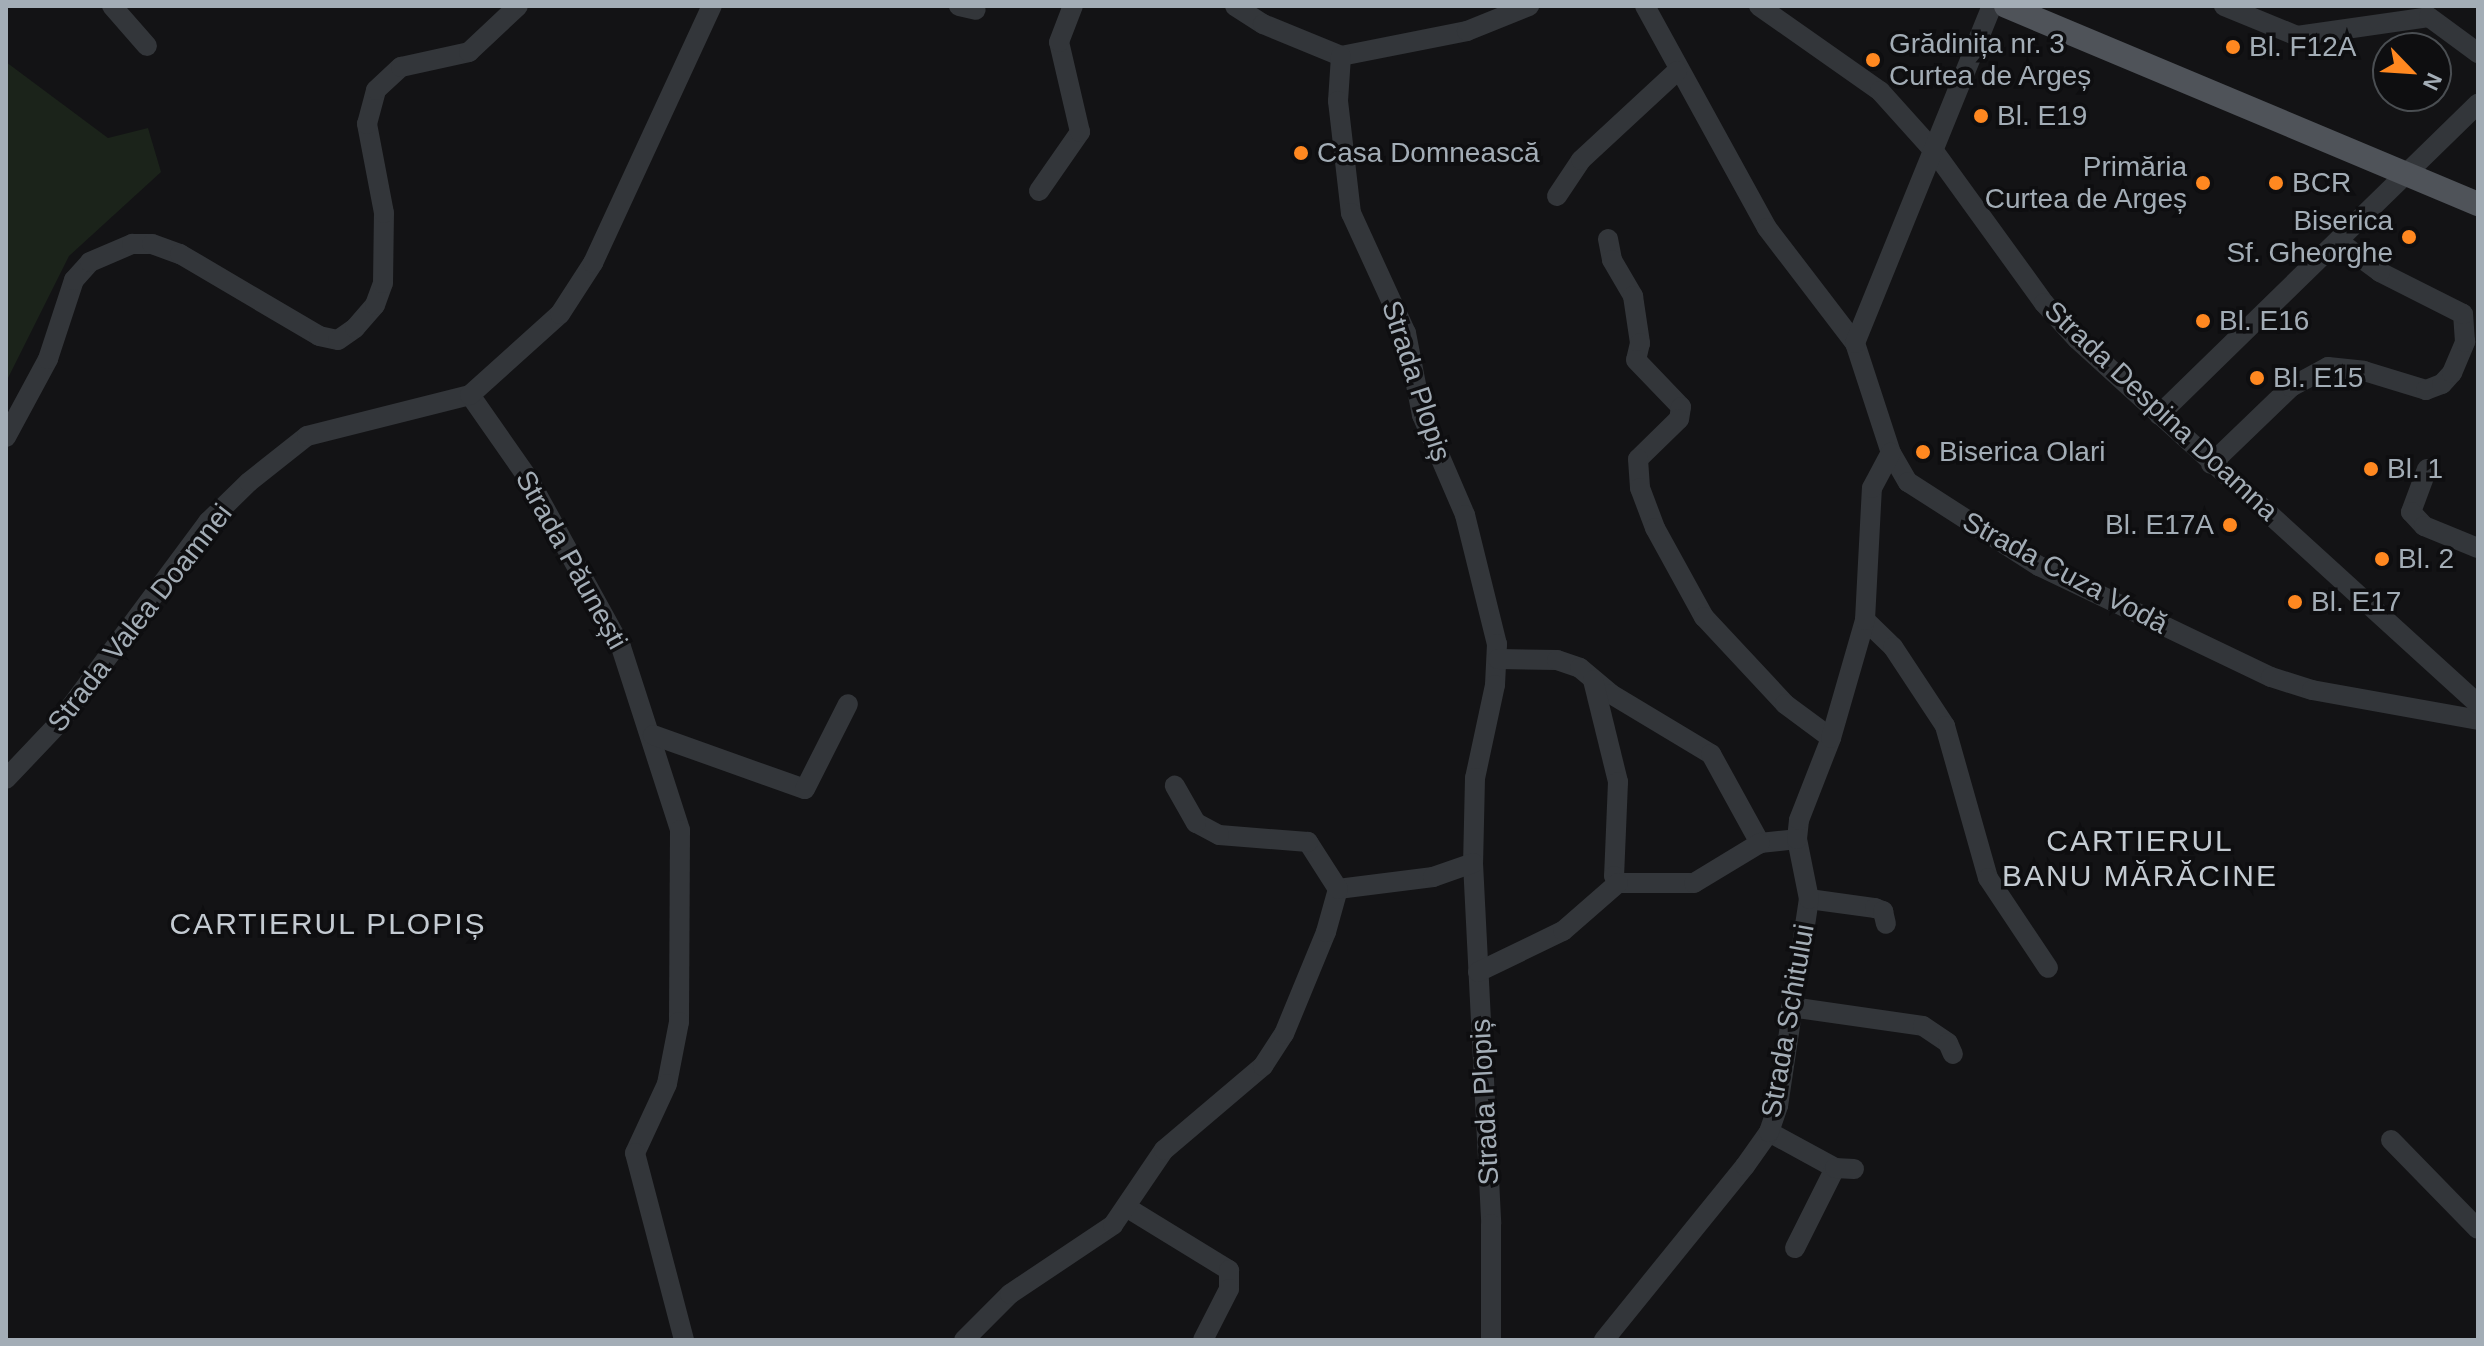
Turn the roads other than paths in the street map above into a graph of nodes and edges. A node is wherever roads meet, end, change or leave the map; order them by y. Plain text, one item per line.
1 (112, 6) edge
2 (518, 6) edge
3 (712, 6) edge
4 (1073, 6) edge
5 (1235, 6) edge
6 (1529, 6) edge
7 (1645, 6) edge
8 (1759, 6) edge
9 (1992, 6) edge
10 (2006, 6) edge
11 (2224, 6) edge
12 (147, 46) dead end
13 (2478, 53) edge
14 (1341, 56) junction
15 (1677, 71) junction
16 (2478, 104) edge
17 (1934, 151) junction
18 (2405, 175) junction
19 (1039, 191) dead end
20 (1557, 196) dead end
21 (2478, 204) edge
22 (1608, 239) dead end
23 (2338, 241) junction
24 (1855, 343) junction
25 (470, 395) junction
26 (2159, 415) junction
27 (6, 437) edge
28 (1891, 453) junction
29 (2211, 464) junction
30 (2427, 469) dead end
31 (2478, 548) edge
32 (1865, 620) junction
33 (1498, 659) junction
34 (1593, 680) junction
35 (848, 704) dead end
36 (2478, 704) edge
37 (2478, 720) edge
38 (653, 735) junction
39 (1831, 738) junction
40 (6, 779) edge
41 (1175, 786) dead end
42 (1797, 839) junction
43 (1760, 843) junction
44 (1473, 863) junction
45 (1618, 883) junction
46 (1338, 889) junction
47 (1809, 899) junction
48 (1886, 924) dead end
49 (2048, 968) dead end
50 (1478, 972) junction
51 (1791, 1007) junction
52 (1953, 1054) dead end
53 (1769, 1132) junction
54 (2391, 1140) dead end
55 (1126, 1207) junction
56 (2478, 1229) edge
57 (1795, 1248) dead end
58 (684, 1340) edge
59 (964, 1340) edge
60 (1203, 1340) edge
61 (1491, 1340) edge
62 (1604, 1340) edge

1 - 12 street
2 - 27 street
3 - 25 street, Strada Valea Doamnei
4 - 19 street
5 - 14 street
6 - 14 street
7 - 15 street, Strada Cuza Vodă
8 - 17 street, Strada Despina Doamna
9 - 17 street
10 - 18 main road
11 - 13 street
14 - 33 street, Strada Plopiș
15 - 20 street
15 - 24 street, Strada Cuza Vodă
16 - 18 street
17 - 24 street
17 - 26 street, Strada Despina Doamna
18 - 21 main road
18 - 23 street
22 - 39 street
23 - 26 street
23 - 29 street
24 - 28 street, Strada Cuza Vodă
25 - 38 street, Strada Păunești
25 - 40 street, Strada Valea Doamnei
26 - 29 street, Strada Despina Doamna
28 - 32 street, Strada Schitului
28 - 37 street, Strada Cuza Vodă
29 - 36 street, Strada Despina Doamna
30 - 31 street
32 - 39 street, Strada Schitului
32 - 49 street
33 - 34 street
33 - 44 street, Strada Plopiș
34 - 43 street
34 - 45 street
35 - 38 street
38 - 58 street, Strada Păunești
39 - 42 street, Strada Schitului
41 - 46 street
42 - 43 street
42 - 47 street, Strada Schitului
43 - 45 street
44 - 46 street
44 - 50 street, Strada Plopiș
45 - 50 street
46 - 55 street
47 - 48 street
47 - 51 street, Strada Schitului
50 - 61 street, Strada Plopiș
51 - 52 street
51 - 53 street, Strada Schitului
53 - 57 street
53 - 62 street, Strada Schitului
54 - 56 street
55 - 59 street
55 - 60 street

